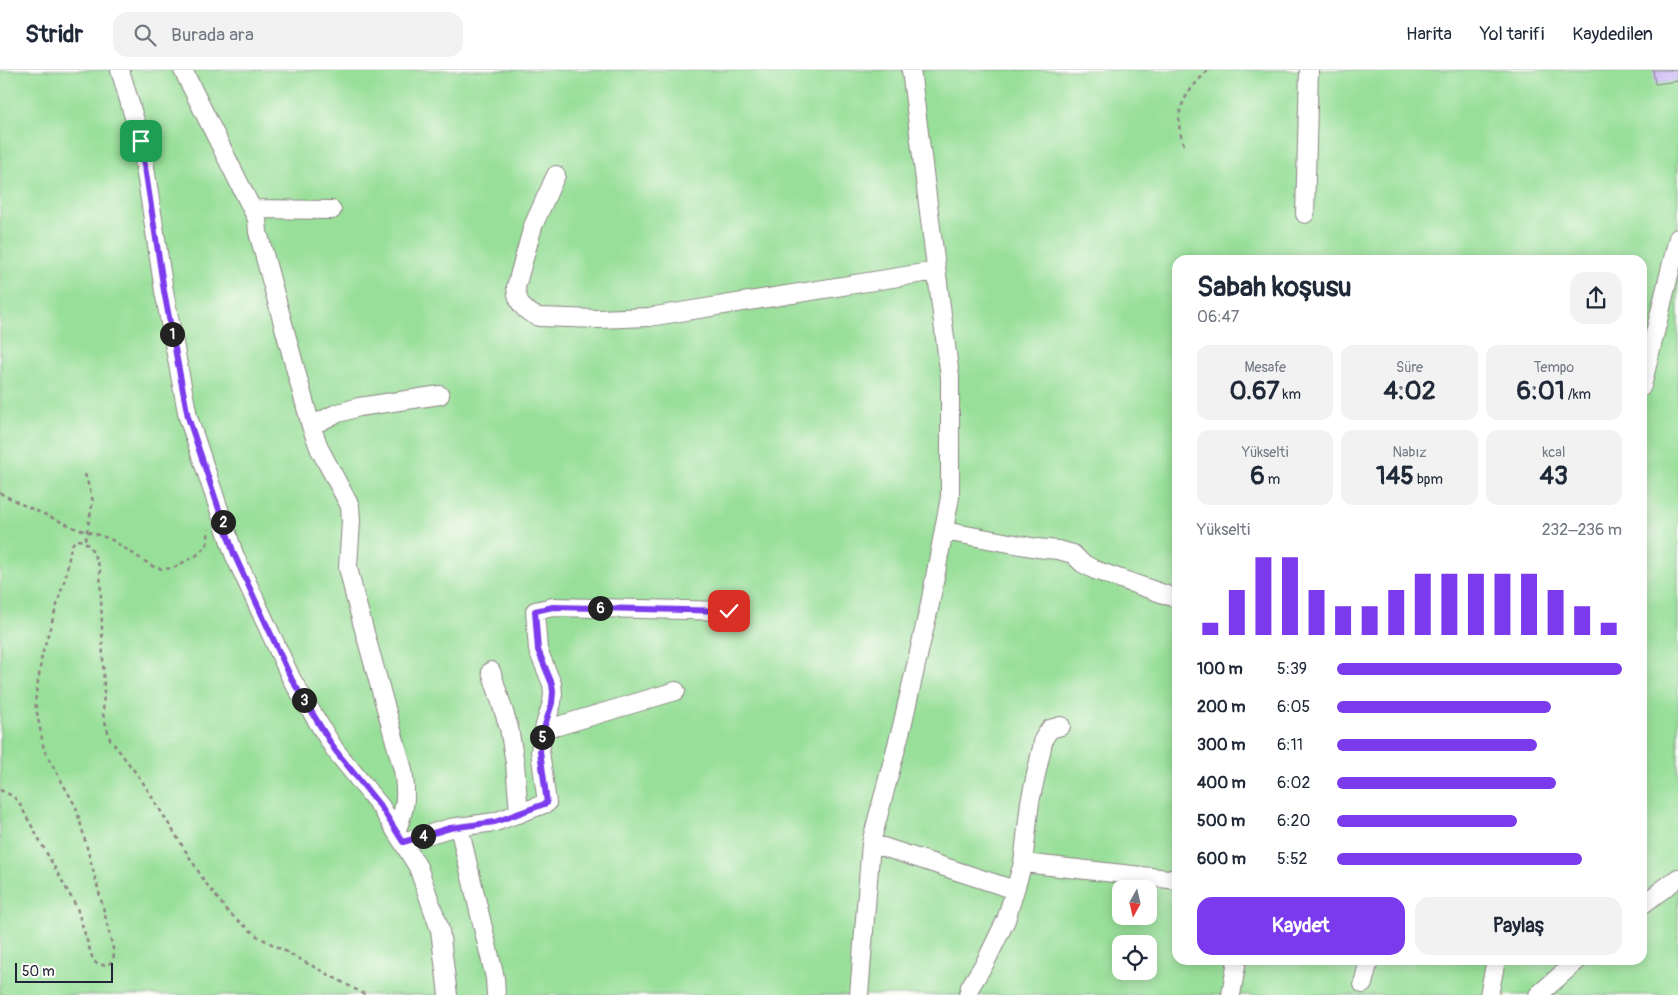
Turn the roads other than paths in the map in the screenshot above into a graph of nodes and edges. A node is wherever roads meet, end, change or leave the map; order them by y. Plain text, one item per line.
1 (120, 70) edge
2 (183, 70) edge
3 (910, 70) edge
4 (1310, 70) edge
5 (556, 175) dead end
6 (252, 209) junction
7 (332, 210) dead end
8 (1305, 214) dead end
9 (1678, 238) edge
10 (936, 271) junction
11 (1647, 365) edge
12 (440, 395) dead end
13 (311, 426) junction
14 (944, 530) junction
15 (1172, 597) edge
16 (729, 611) dead end
17 (491, 671) dead end
18 (676, 691) dead end
19 (545, 725) junction
20 (1061, 726) dead end
21 (519, 814) junction
22 (449, 829) junction
23 (400, 837) junction
24 (871, 843) junction
25 (1023, 863) junction
26 (1678, 878) edge
27 (1172, 879) edge
28 (1015, 890) junction
29 (1647, 901) edge
30 (1236, 965) edge
31 (1368, 965) edge
32 (1495, 965) edge
33 (1572, 965) edge
34 (1363, 984) dead end
35 (448, 995) edge
36 (496, 995) edge
37 (859, 995) edge
38 (968, 995) edge
39 (1231, 995) edge
40 (1489, 995) edge
41 (1538, 995) edge

1 - 23 street
2 - 6 street
3 - 10 street
4 - 8 street
5 - 10 street
6 - 7 street
6 - 13 street
9 - 11 street
10 - 14 street
12 - 13 street
13 - 23 street
14 - 15 street
14 - 24 street
16 - 19 street
17 - 21 street
18 - 19 street
19 - 21 street
20 - 25 street
21 - 22 street
22 - 23 street
22 - 36 street
23 - 35 street
24 - 28 street
24 - 37 street
25 - 27 street
25 - 28 street
26 - 29 street
28 - 38 street
30 - 39 street
31 - 34 street
32 - 40 street
33 - 41 street

